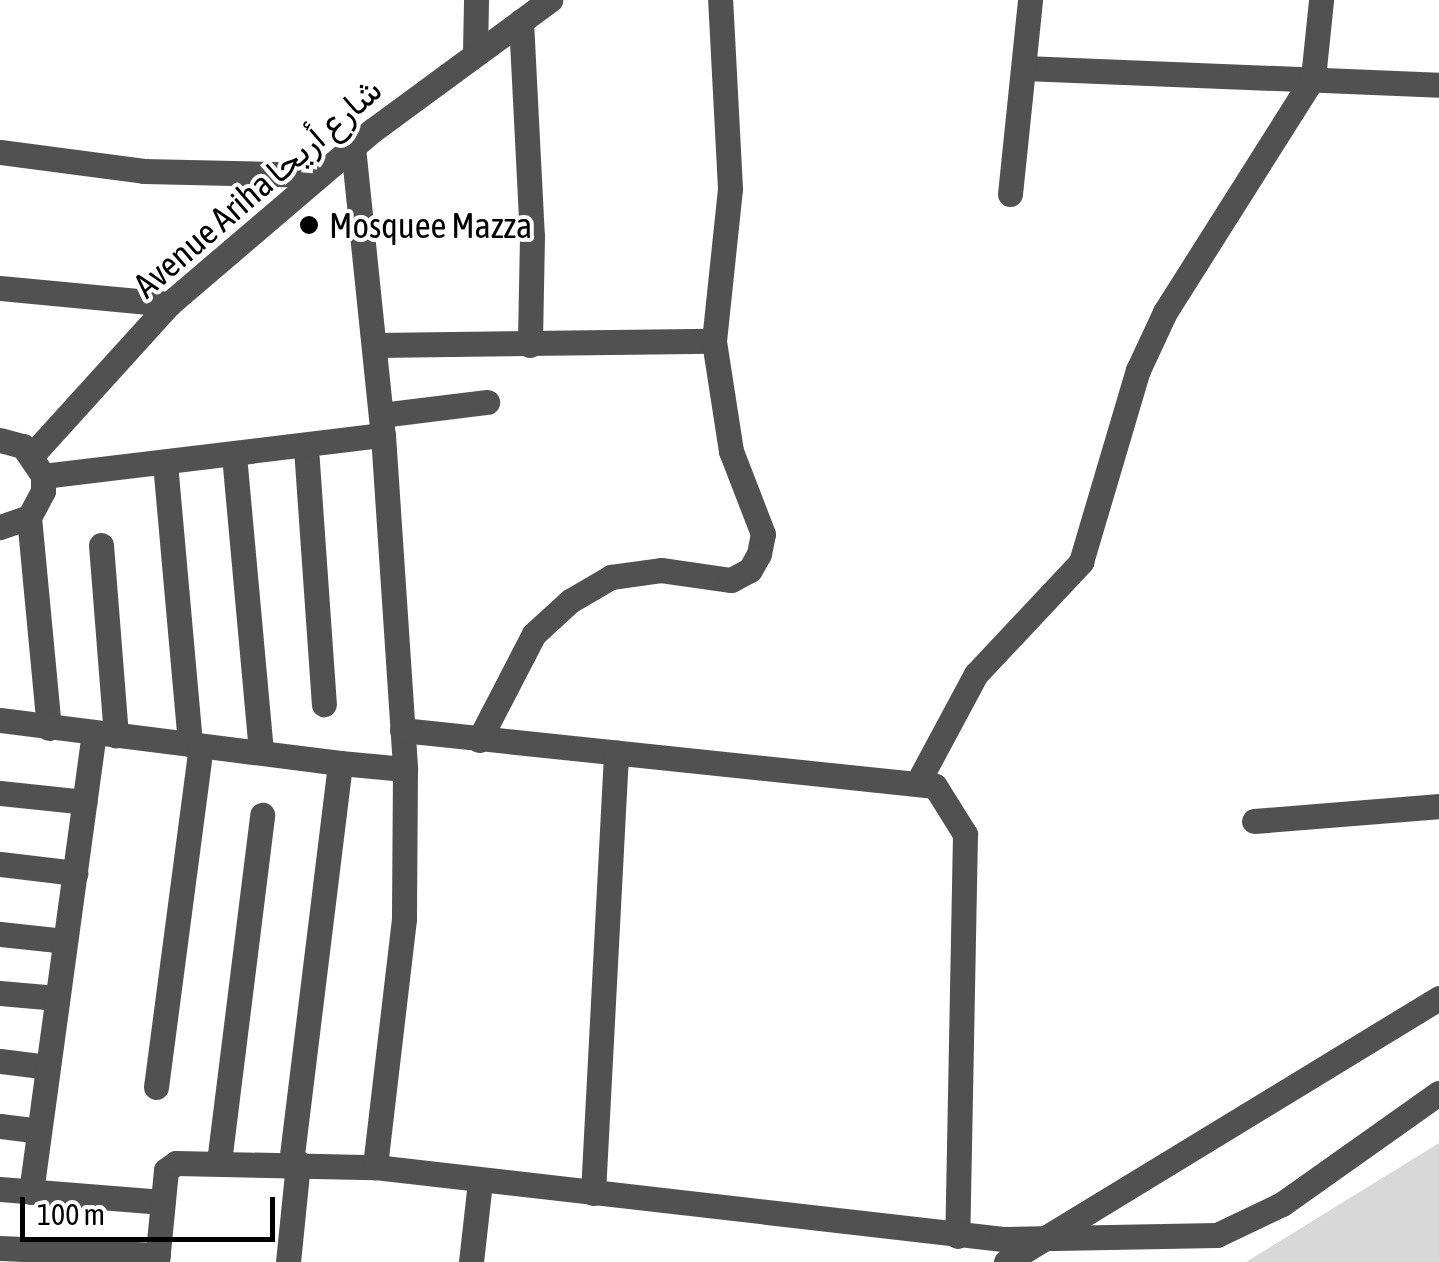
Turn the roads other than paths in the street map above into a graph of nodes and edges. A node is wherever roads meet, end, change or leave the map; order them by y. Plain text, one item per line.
1 (476, 0) edge
2 (550, 0) edge
3 (720, 0) edge
4 (1030, 0) edge
5 (1321, 0) edge
6 (520, 21) junction
7 (475, 53) junction
8 (1024, 68) junction
9 (1313, 78) junction
10 (1439, 85) edge
11 (352, 147) junction
12 (0, 152) edge
13 (320, 174) junction
14 (1010, 194) dead end
15 (0, 288) edge
16 (168, 304) junction
17 (714, 340) junction
18 (374, 345) junction
19 (530, 345) junction
20 (488, 402) dead end
21 (382, 425) junction
22 (0, 440) edge
23 (306, 448) junction
24 (234, 455) junction
25 (165, 463) junction
26 (38, 465) junction
27 (28, 517) junction
28 (0, 527) edge
29 (101, 545) dead end
30 (324, 704) dead end
31 (0, 720) edge
32 (49, 728) junction
33 (402, 730) junction
34 (105, 734) junction
35 (479, 740) junction
36 (196, 745) junction
37 (261, 752) junction
38 (616, 753) junction
39 (340, 762) junction
40 (405, 769) junction
41 (918, 782) junction
42 (0, 792) edge
43 (85, 802) junction
44 (1439, 806) edge
45 (262, 815) dead end
46 (1254, 821) dead end
47 (0, 864) edge
48 (75, 873) junction
49 (0, 934) edge
50 (65, 941) junction
51 (0, 993) edge
52 (57, 998) junction
53 (1439, 998) edge
54 (0, 1061) edge
55 (48, 1067) junction
56 (156, 1087) dead end
57 (1439, 1094) edge
58 (0, 1126) edge
59 (39, 1131) junction
60 (219, 1162) junction
61 (295, 1163) junction
62 (375, 1167) junction
63 (480, 1182) junction
64 (0, 1190) edge
65 (30, 1192) junction
66 (592, 1192) junction
67 (162, 1202) junction
68 (957, 1236) junction
69 (1040, 1241) junction
70 (0, 1248) edge
71 (158, 1258) edge
72 (288, 1262) edge
73 (471, 1262) edge
74 (1006, 1262) edge

1 - 7 street
2 - 6 street, Avenue Ariha شارع أريحا
3 - 17 street
4 - 8 street
5 - 9 street
6 - 7 street, Avenue Ariha شارع أريحا
6 - 19 street
7 - 11 street, Avenue Ariha شارع أريحا
8 - 9 street
8 - 14 street
9 - 10 street
9 - 41 street
11 - 13 street, Avenue Ariha شارع أريحا
11 - 18 street
12 - 13 street
13 - 16 street, Avenue Ariha شارع أريحا
15 - 16 street
16 - 26 street, Avenue Ariha شارع أريحا
17 - 19 street
17 - 35 street
18 - 19 street
18 - 21 street
20 - 21 street
21 - 23 street
21 - 33 street
22 - 26 street
23 - 24 street
23 - 30 street
24 - 25 street
24 - 37 street
25 - 26 street
25 - 36 street
26 - 27 street
27 - 28 street
27 - 32 street
29 - 34 street
31 - 32 street
32 - 34 street
33 - 35 street
33 - 40 street
34 - 36 street
34 - 43 street
35 - 38 street
36 - 37 street
36 - 56 street
37 - 39 street
38 - 41 street
38 - 66 street
39 - 40 street
39 - 61 street
40 - 62 street
41 - 68 street
42 - 43 street
43 - 48 street
44 - 46 street
45 - 60 street
47 - 48 street
48 - 50 street
49 - 50 street
50 - 52 street
51 - 52 street
52 - 55 street
53 - 69 street
54 - 55 street
55 - 59 street
57 - 69 street
58 - 59 street
59 - 65 street
60 - 61 street
60 - 67 street
61 - 62 street
61 - 72 street
62 - 63 street
63 - 66 street
63 - 73 street
64 - 65 street
65 - 67 street
66 - 68 street
67 - 71 street
68 - 69 street
69 - 74 street
70 - 71 street

